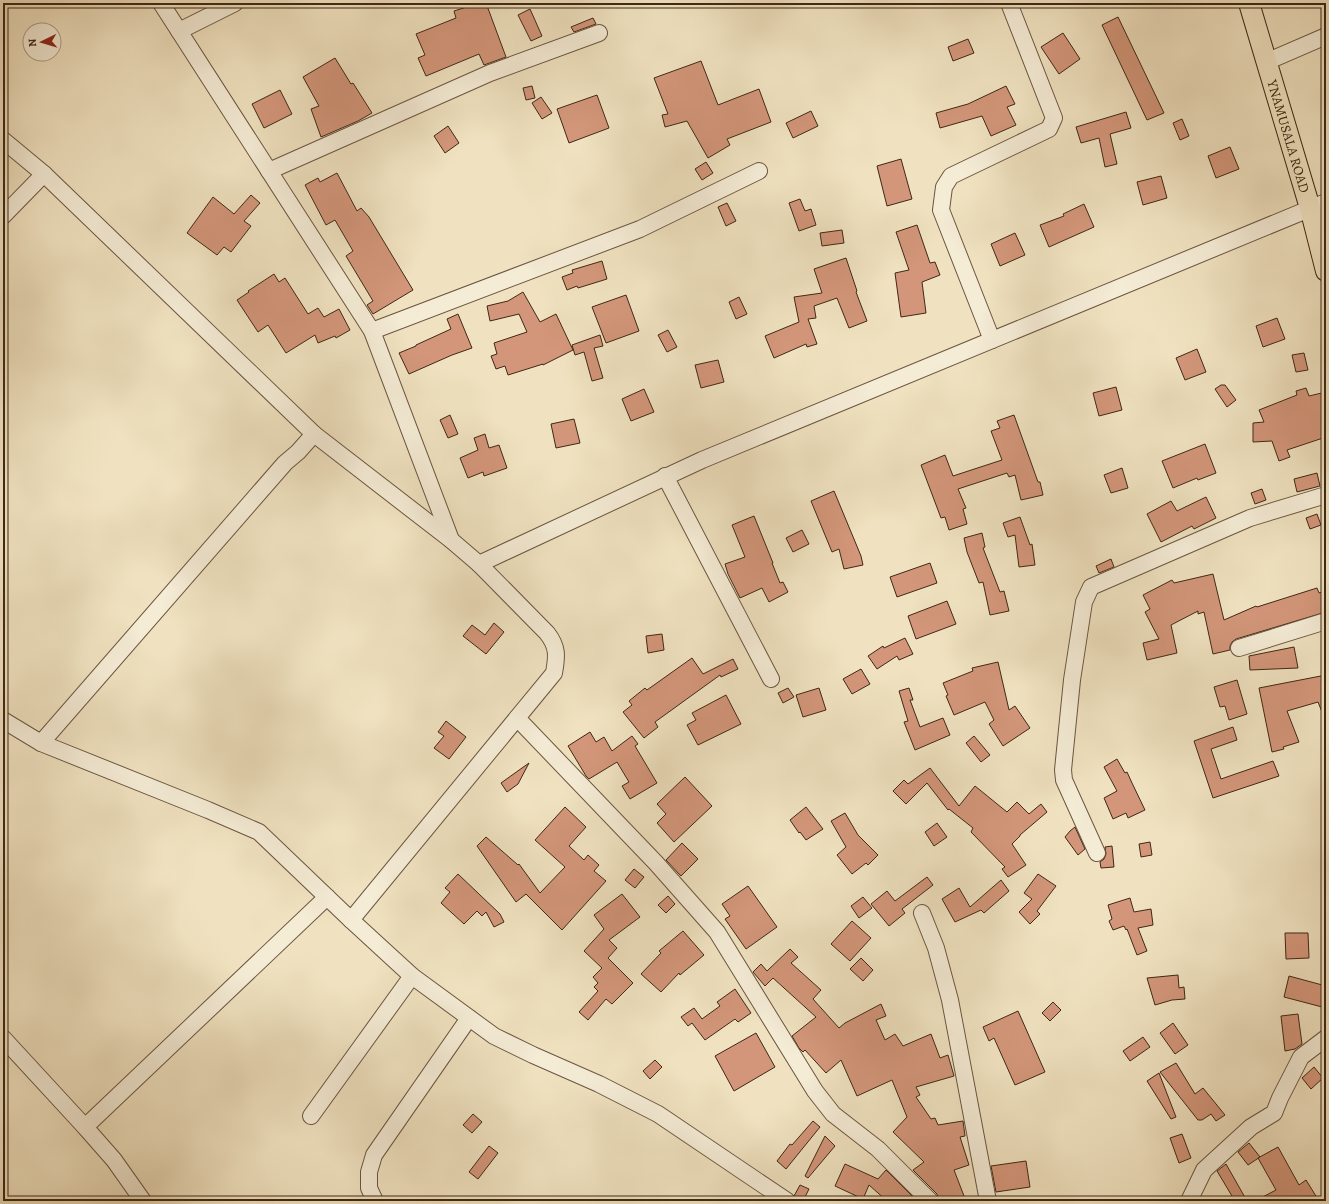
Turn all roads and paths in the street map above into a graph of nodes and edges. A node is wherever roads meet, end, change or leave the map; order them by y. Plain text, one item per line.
1 (161, 3) edge
2 (235, 3) edge
3 (1010, 3) edge
4 (1249, 3) edge
5 (179, 31) junction
6 (599, 33) dead end
7 (1326, 36) edge
8 (1266, 62) junction
9 (3, 140) edge
10 (269, 171) junction
11 (759, 171) dead end
12 (44, 174) junction
13 (1318, 205) edge
14 (3, 216) edge
15 (1326, 271) edge
16 (372, 331) junction
17 (992, 340) junction
18 (314, 434) junction
19 (666, 476) junction
20 (1326, 495) edge
21 (451, 540) junction
22 (479, 564) junction
23 (1326, 621) edge
24 (1240, 648) dead end
25 (771, 679) dead end
26 (517, 718) junction
27 (3, 720) edge
28 (41, 743) junction
29 (1097, 853) dead end
30 (327, 897) junction
31 (922, 913) dead end
32 (351, 920) junction
33 (412, 976) junction
34 (469, 1018) junction
35 (3, 1038) edge
36 (1326, 1038) edge
37 (311, 1116) dead end
38 (85, 1126) junction
39 (143, 1201) edge
40 (375, 1201) edge
41 (784, 1201) edge
42 (930, 1201) edge
43 (988, 1201) edge
44 (1189, 1201) edge

1 - 5 street
2 - 5 street
3 - 17 street
4 - 8 main road, YNAMUSALA ROAD
5 - 10 street
6 - 10 street
7 - 8 street
8 - 13 main road, YNAMUSALA ROAD
9 - 12 street
10 - 16 street
11 - 16 street
12 - 14 street
12 - 18 street
13 - 15 main road, YNAMUSALA ROAD
13 - 17 street
16 - 21 street
17 - 19 street
18 - 21 street
18 - 28 street
19 - 22 street
19 - 25 street
20 - 29 street
21 - 22 street
22 - 26 street
23 - 24 street
26 - 32 street
26 - 42 street
27 - 28 street
28 - 30 street
30 - 32 street
30 - 38 street
31 - 43 street
32 - 33 street
33 - 34 street
33 - 37 street
34 - 40 street
34 - 41 street
35 - 38 street
36 - 44 street
38 - 39 street

